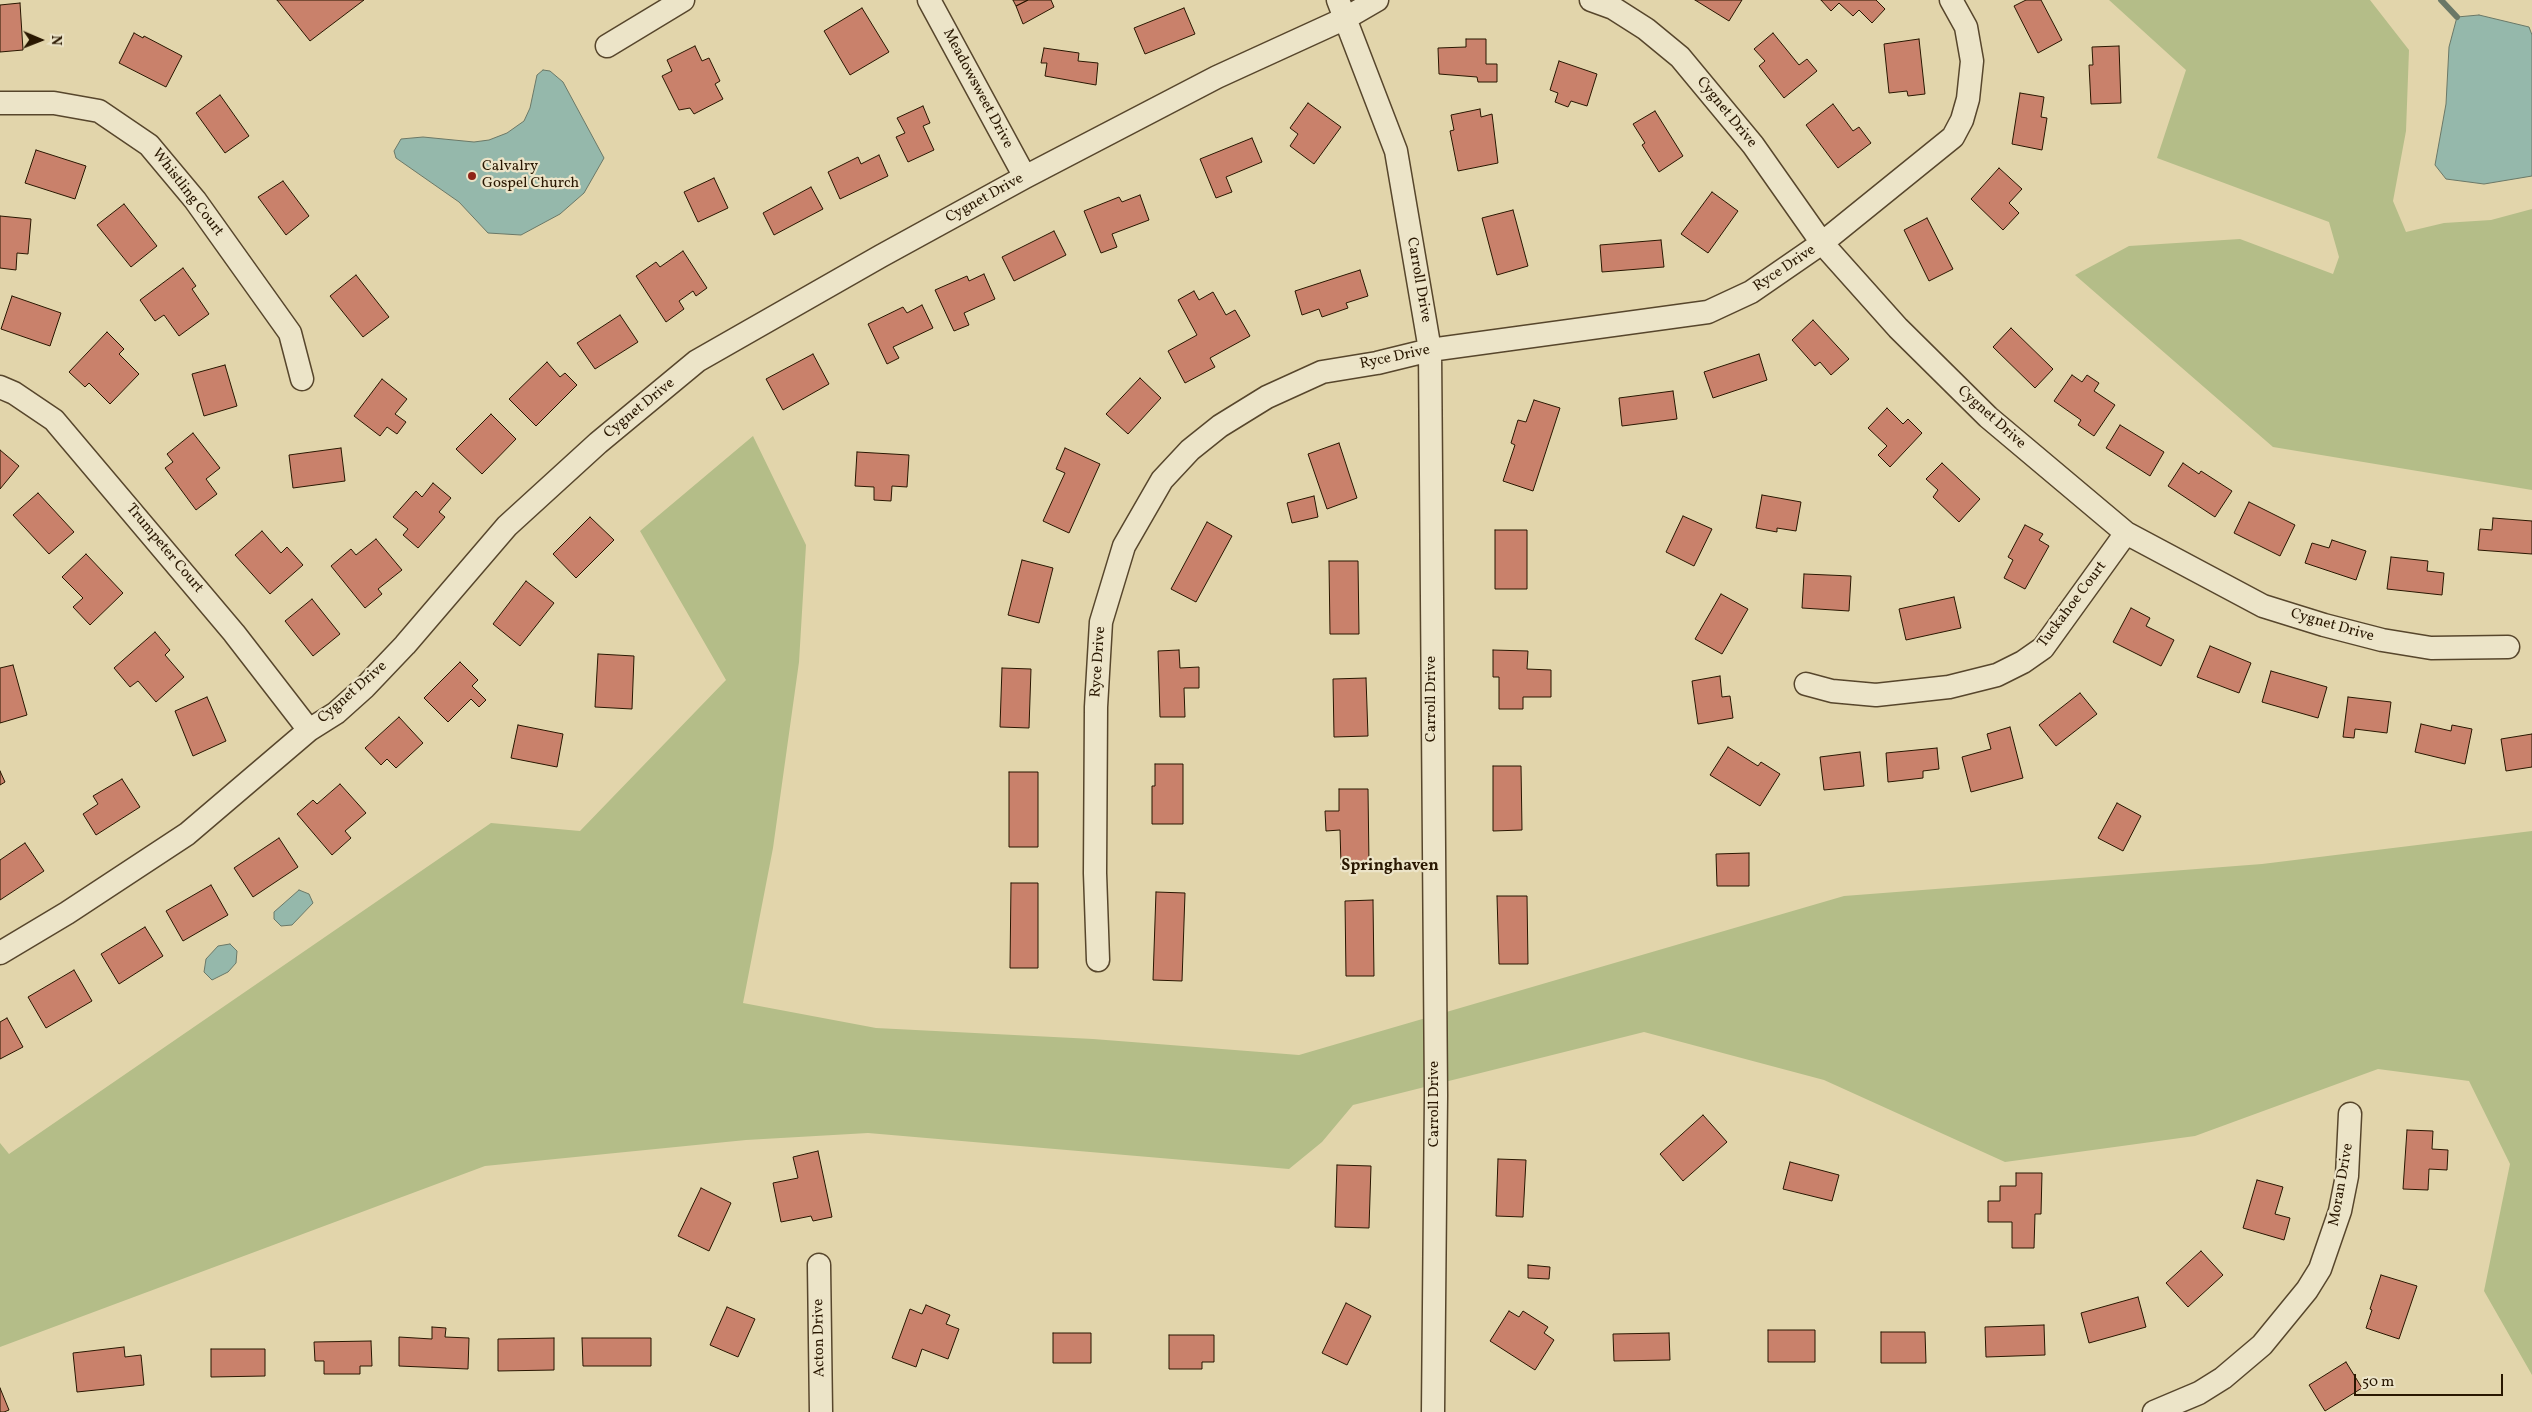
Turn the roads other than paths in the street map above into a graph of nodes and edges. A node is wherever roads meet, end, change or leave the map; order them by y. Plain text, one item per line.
1 (683, 0) edge
2 (929, 0) edge
3 (1377, 0) edge
4 (1591, 0) edge
5 (1950, 0) edge
6 (1342, 9) edge
7 (607, 46) dead end
8 (0, 103) edge
9 (1025, 177) junction
10 (1822, 243) junction
11 (1430, 350) junction
12 (302, 379) dead end
13 (0, 388) edge
14 (2126, 533) junction
15 (2508, 647) dead end
16 (1806, 684) dead end
17 (309, 730) junction
18 (0, 953) edge
19 (1098, 960) dead end
20 (2350, 1114) dead end
21 (819, 1265) dead end
22 (821, 1412) edge
23 (1433, 1412) edge
24 (2154, 1412) edge

1 - 7 street
2 - 9 street, Meadowsweet Drive
3 - 6 street, Cygnet Drive
4 - 10 street, Cygnet Drive
5 - 10 street, Ryce Drive
6 - 9 street, Cygnet Drive
6 - 11 street, Carroll Drive
8 - 12 street, Whistling Court
9 - 17 street, Cygnet Drive
10 - 11 street, Ryce Drive
10 - 14 street, Cygnet Drive
11 - 19 street, Ryce Drive
11 - 23 street, Carroll Drive
13 - 17 street, Trumpeter Court
14 - 15 street, Cygnet Drive
14 - 16 street, Tuckahoe Court
17 - 18 street, Cygnet Drive
20 - 24 street, Moran Drive
21 - 22 street, Acton Drive

